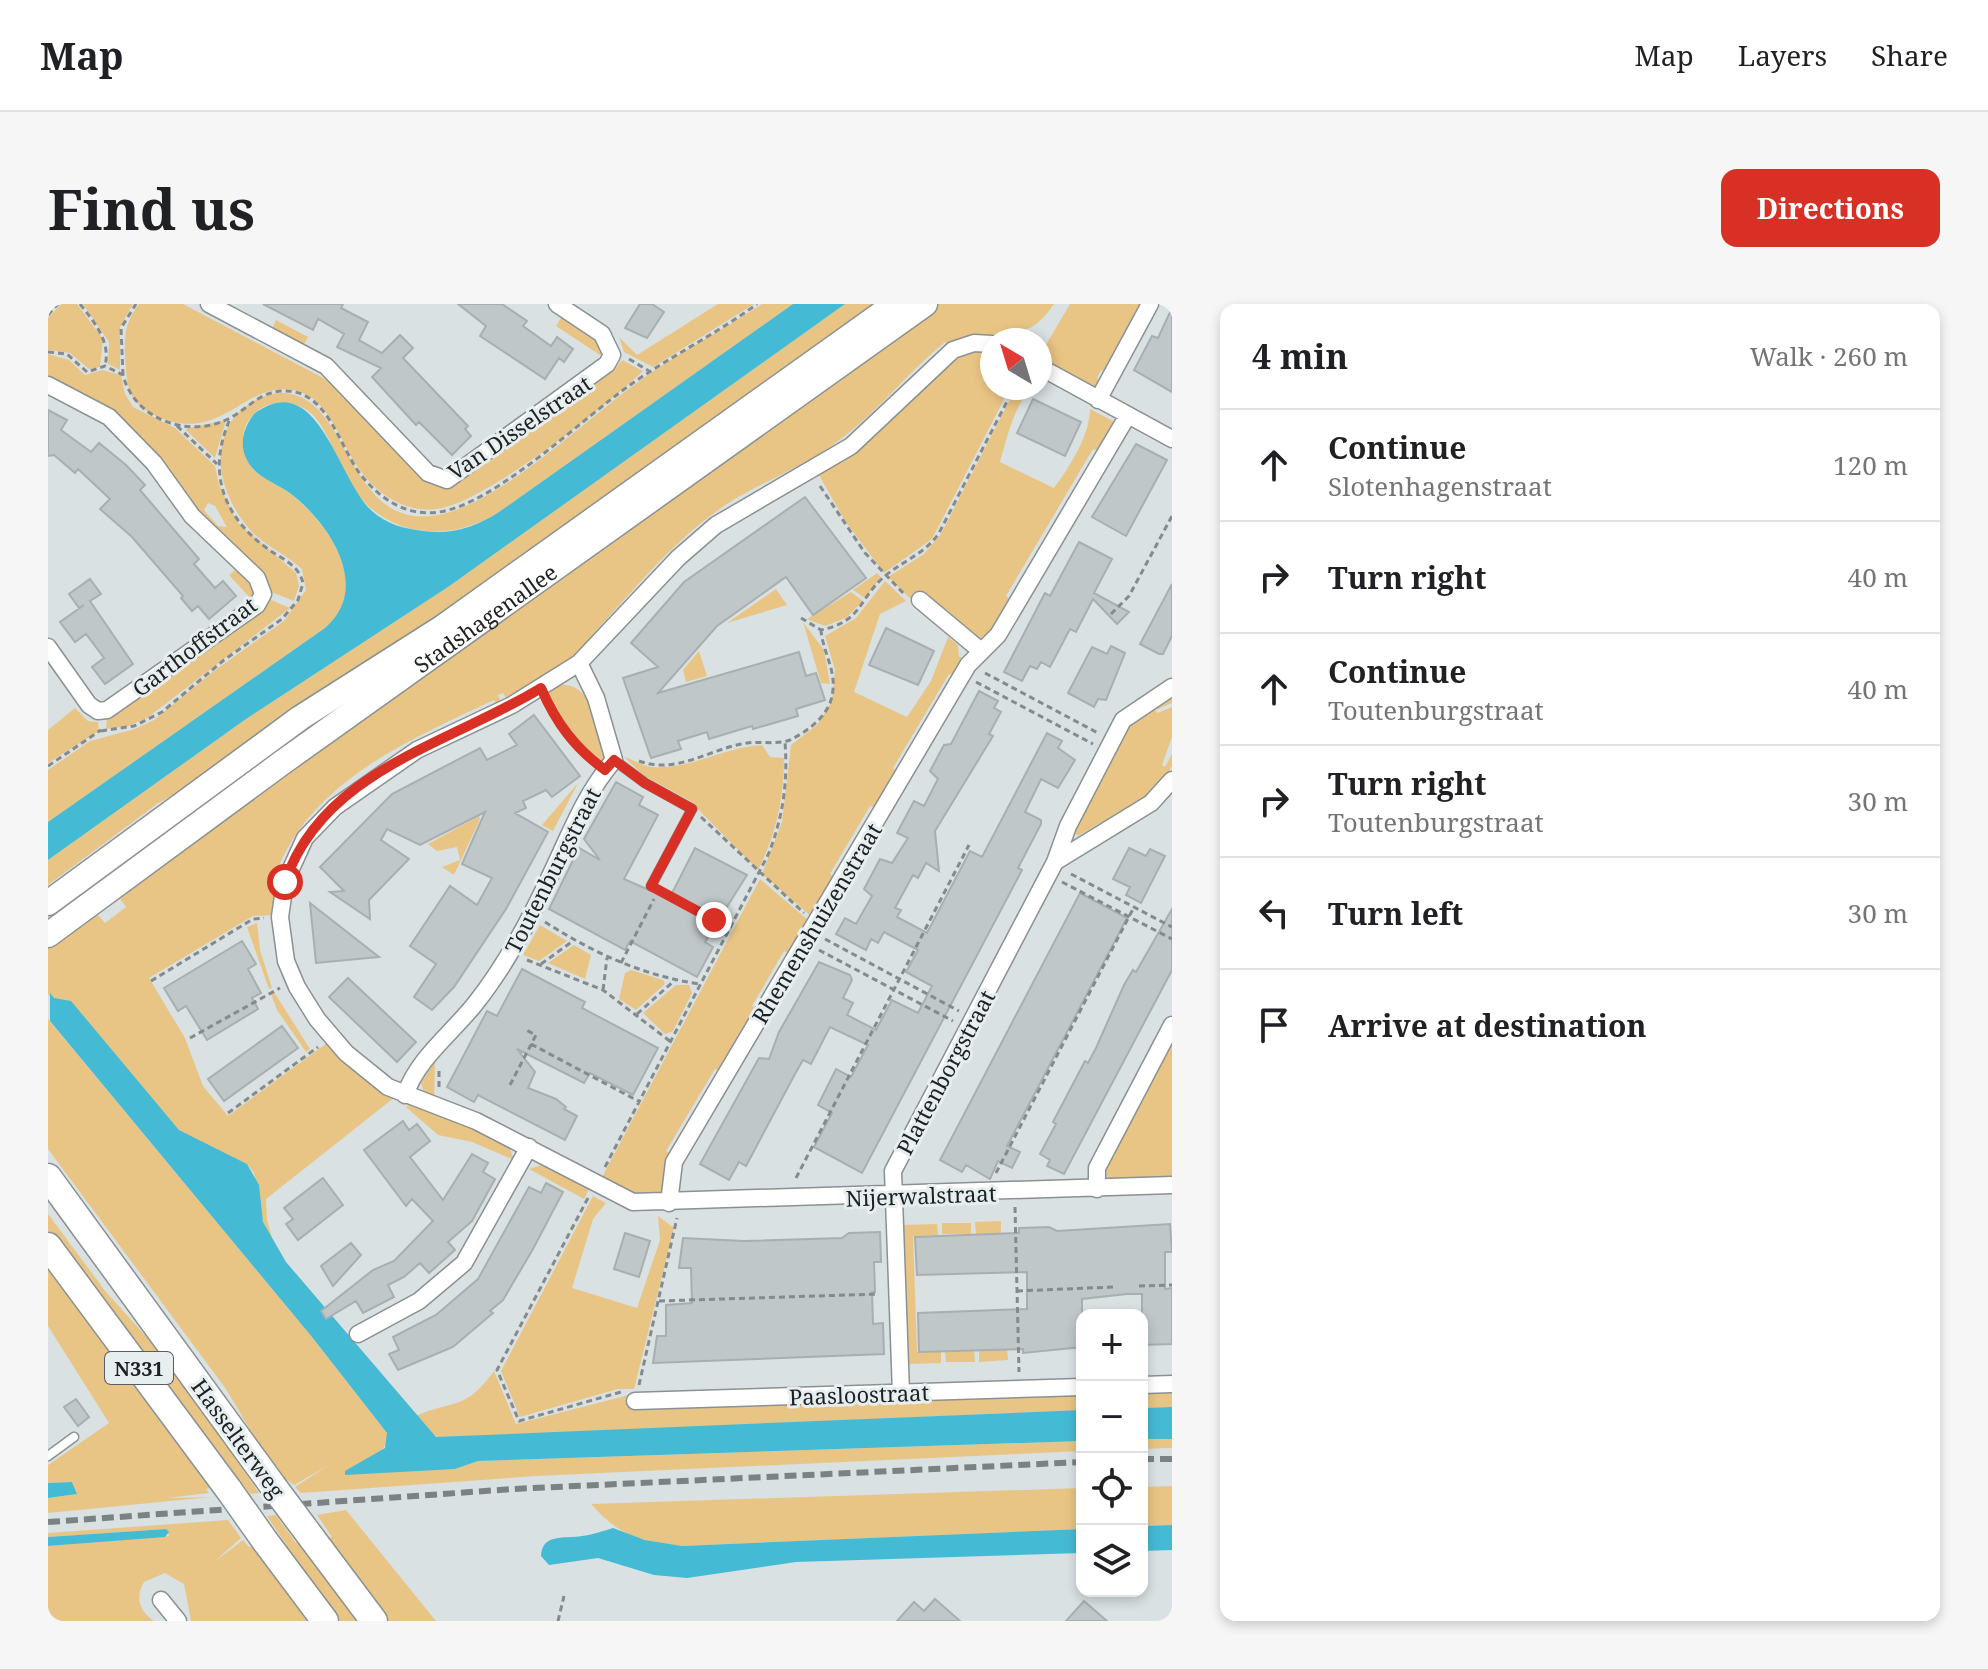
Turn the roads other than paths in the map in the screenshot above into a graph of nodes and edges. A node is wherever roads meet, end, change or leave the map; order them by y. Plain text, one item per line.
1 (209, 304) edge
2 (557, 304) edge
3 (895, 304) edge
4 (925, 304) edge
5 (1150, 304) edge
6 (980, 344) edge
7 (1052, 374) edge
8 (48, 385) edge
9 (1098, 400) junction
10 (1128, 415) junction
11 (1172, 439) edge
12 (920, 600) road end
13 (48, 647) edge
14 (981, 651) junction
15 (579, 663) junction
16 (1172, 687) edge
17 (609, 765) junction
18 (1172, 780) edge
19 (1052, 867) junction
20 (651, 886) dead end
21 (48, 903) edge
22 (48, 935) edge
23 (1172, 1025) edge
24 (405, 1095) junction
25 (529, 1147) junction
26 (48, 1177) edge
27 (1172, 1185) edge
28 (1097, 1189) junction
29 (897, 1196) junction
30 (669, 1203) junction
31 (48, 1246) edge
32 (358, 1334) dead end
33 (1172, 1384) edge
34 (1148, 1385) edge
35 (1076, 1387) edge
36 (901, 1393) junction
37 (636, 1396) road end
38 (74, 1437) dead end
39 (48, 1456) edge
40 (161, 1600) dead end
41 (178, 1621) edge
42 (325, 1621) edge
43 (374, 1621) edge

1 - 2 street, Van Disselstraat
3 - 21 main road, Stadshagenallee
4 - 22 main road, Stadshagenallee
5 - 9 street
6 - 15 street, Nijerwalstraat
7 - 9 street
8 - 13 street, Garthoffstraat
9 - 10 street
10 - 11 street
10 - 14 street, Rhemenshuizenstraat
12 - 14 street
14 - 30 street, Rhemenshuizenstraat
15 - 17 street
15 - 24 street, Nijerwalstraat
16 - 19 street, Plattenborgstraat
17 - 20 lane
17 - 24 street, Toutenburgstraat
18 - 19 street
19 - 29 street, Plattenborgstraat
23 - 28 street
24 - 25 street, Nijerwalstraat
25 - 30 street, Nijerwalstraat
25 - 32 street
26 - 43 main road, Hasselterweg / N331, bridge
27 - 28 street, Nijerwalstraat
28 - 29 street, Nijerwalstraat
29 - 30 street, Nijerwalstraat
29 - 36 street, Plattenborgstraat
31 - 42 main road, Hasselterweg / N331, bridge
33 - 34 street
35 - 36 street, Paasloostraat
36 - 37 street, Paasloostraat
38 - 39 lane
40 - 41 street

